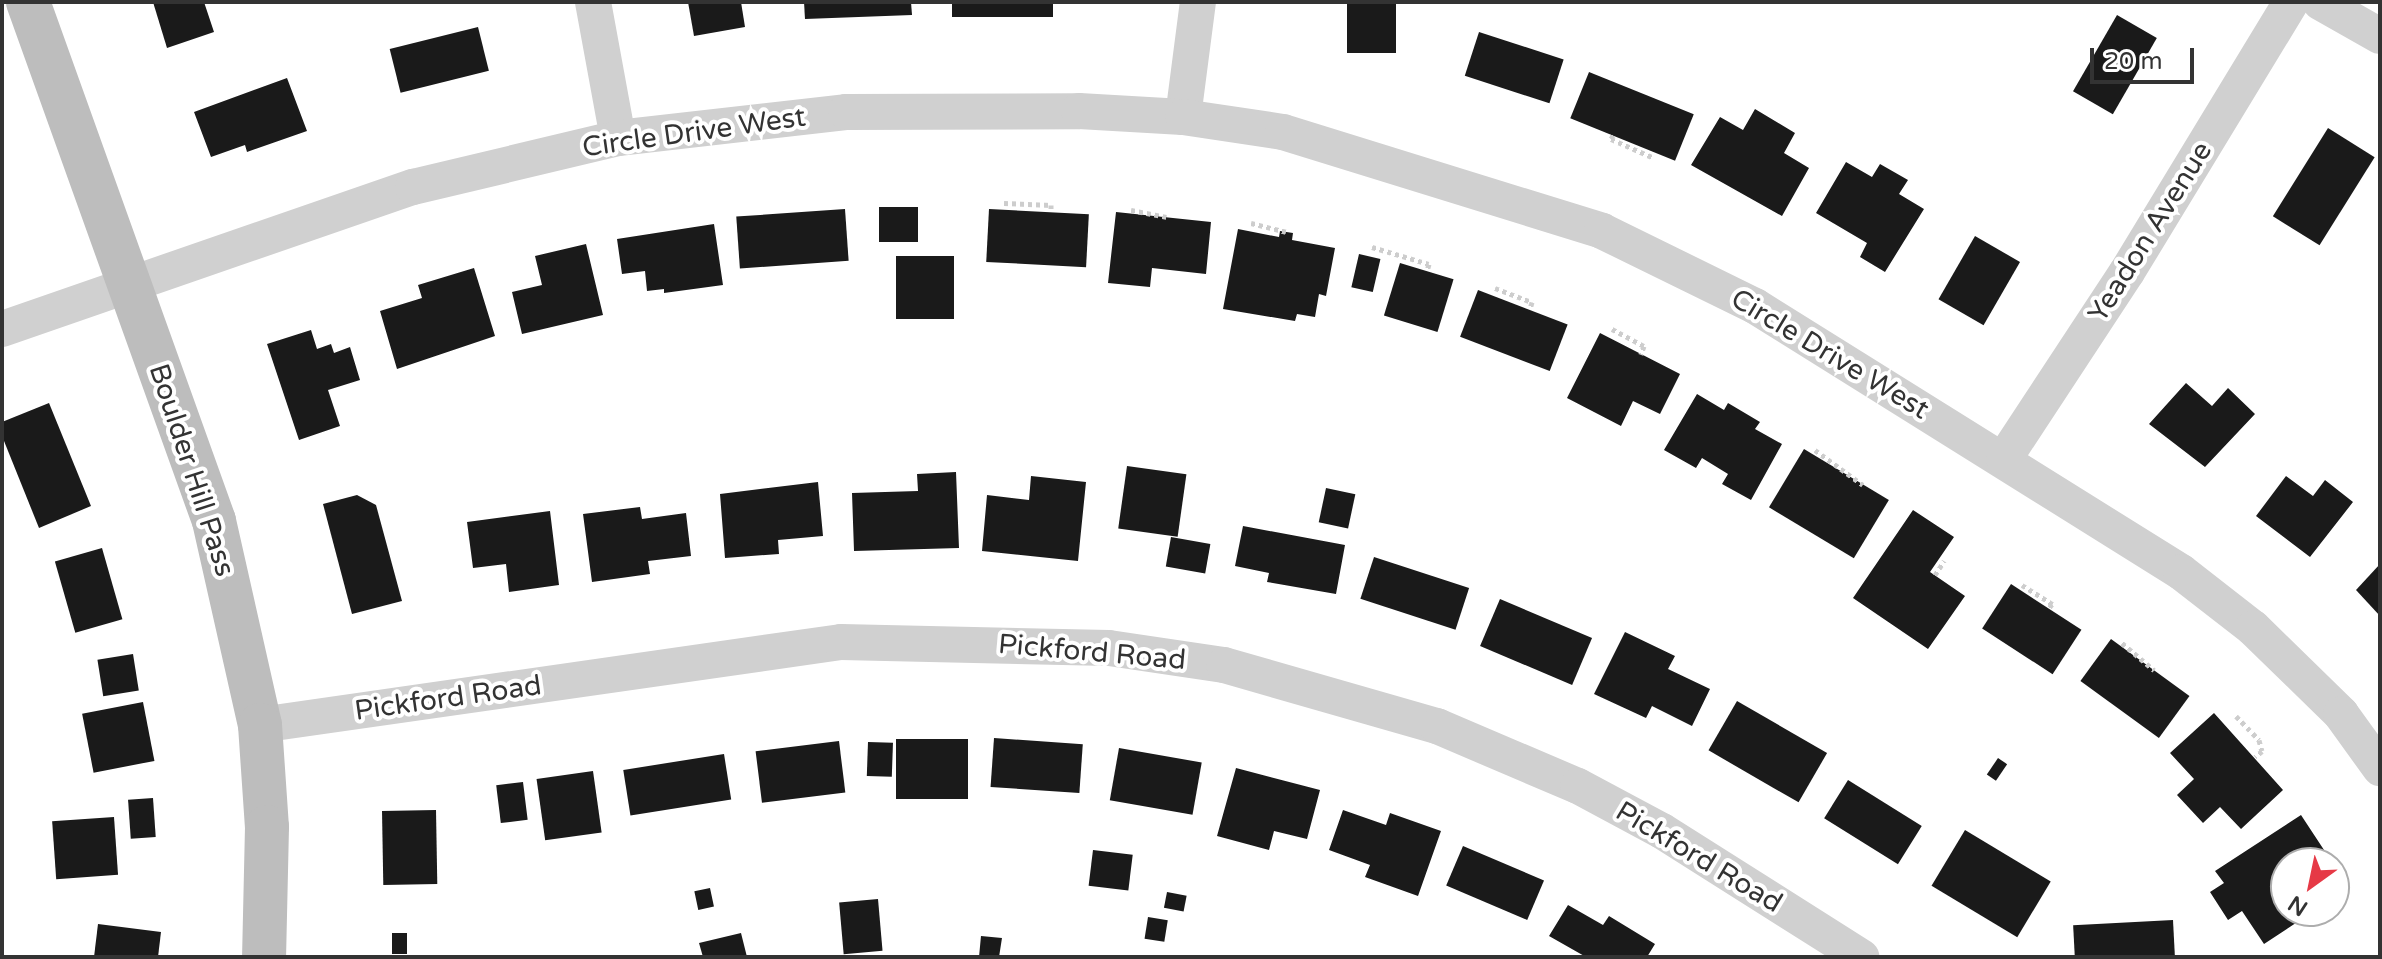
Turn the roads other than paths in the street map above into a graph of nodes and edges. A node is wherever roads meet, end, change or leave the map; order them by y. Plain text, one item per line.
1 (28, 2) edge
2 (593, 2) edge
3 (1198, 2) edge
4 (2291, 2) edge
5 (2320, 2) edge
6 (2380, 36) edge
7 (1183, 117) junction
8 (618, 138) junction
9 (129, 285) junction
10 (2, 329) edge
11 (2004, 459) junction
12 (260, 725) junction
13 (2380, 768) edge
14 (264, 957) edge
15 (1861, 957) edge

1 - 9 street, Boulder Hill Pass
2 - 8 street
3 - 7 street
4 - 11 street, Yeadon Avenue
5 - 6 street
7 - 8 street, Circle Drive West
7 - 11 street, Circle Drive West
8 - 9 street, Circle Drive West
9 - 10 street, Circle Drive West
9 - 12 street, Boulder Hill Pass
11 - 13 street, Circle Drive West
12 - 14 street, Boulder Hill Pass
12 - 15 street, Pickford Road

